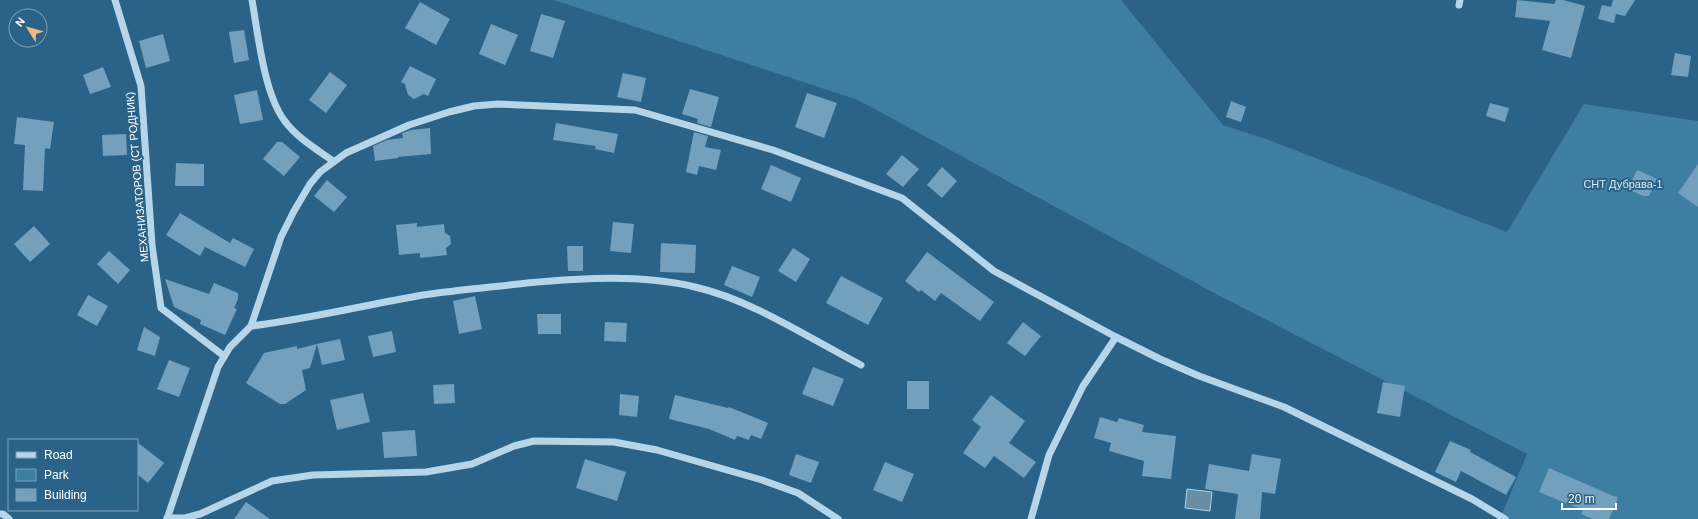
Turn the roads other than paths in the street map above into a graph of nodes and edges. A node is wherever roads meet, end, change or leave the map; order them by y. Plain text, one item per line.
1 (115, 0) edge
2 (252, 0) edge
3 (333, 161) junction
4 (251, 326) junction
5 (1116, 337) junction
6 (224, 356) junction
7 (861, 366) dead end
8 (0, 514) edge
9 (9, 519) edge
10 (167, 519) edge
11 (838, 519) edge
12 (1031, 519) edge
13 (1505, 519) edge

1 - 6 lane, МЕХАНИЗАТОРОВ (СТ РОДНИК)
2 - 3 lane
3 - 4 lane
3 - 5 lane
4 - 6 lane
4 - 7 lane
5 - 12 lane
5 - 13 lane
6 - 10 lane
8 - 9 lane
10 - 11 lane

